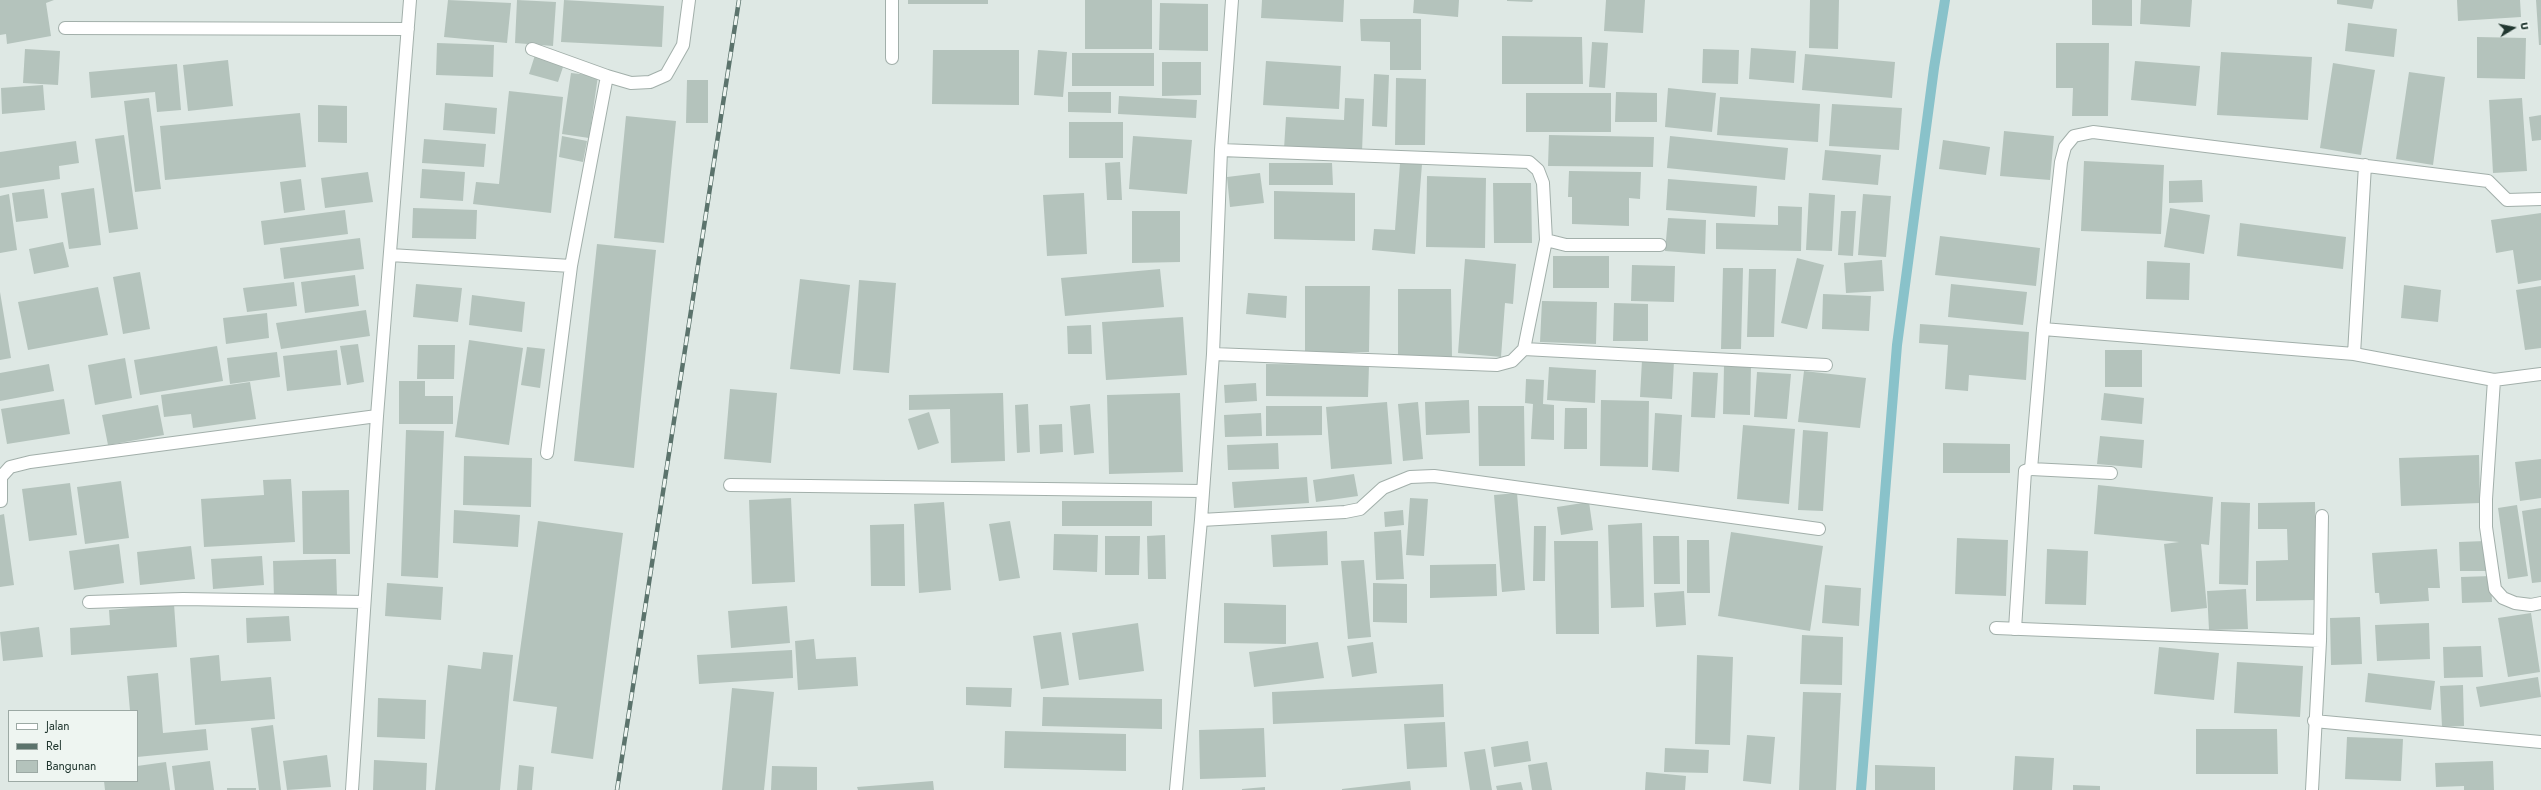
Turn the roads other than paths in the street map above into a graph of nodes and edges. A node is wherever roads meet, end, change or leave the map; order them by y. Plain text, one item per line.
1 (410, 0) edge
2 (689, 0) edge
3 (892, 0) edge
4 (1232, 0) edge
5 (65, 28) dead end
6 (408, 29) junction
7 (532, 50) dead end
8 (892, 58) dead end
9 (607, 76) junction
10 (1221, 150) junction
11 (2365, 165) junction
12 (2541, 199) edge
13 (1546, 240) junction
14 (1660, 245) dead end
15 (390, 255) junction
16 (571, 266) junction
17 (2043, 329) junction
18 (1524, 349) junction
19 (1213, 354) junction
20 (2354, 354) junction
21 (1826, 365) dead end
22 (2541, 374) edge
23 (2494, 380) junction
24 (377, 416) junction
25 (547, 453) dead end
26 (2031, 469) junction
27 (2111, 474) dead end
28 (730, 486) dead end
29 (1202, 491) junction
30 (1, 501) dead end
31 (2322, 516) dead end
32 (1201, 520) junction
33 (1819, 529) dead end
34 (89, 602) dead end
35 (364, 602) junction
36 (2541, 603) edge
37 (1996, 628) dead end
38 (2015, 629) junction
39 (2320, 641) junction
40 (2314, 721) junction
41 (2541, 742) edge
42 (352, 790) edge
43 (1176, 790) edge
44 (2312, 790) edge

1 - 6 street
2 - 9 street
3 - 8 street
4 - 10 street
5 - 6 street
6 - 15 street
7 - 9 street
9 - 16 street
10 - 13 street
10 - 19 street
11 - 12 street
11 - 17 street
11 - 20 street
13 - 14 street
13 - 18 street
15 - 16 street
15 - 24 street
16 - 25 street
17 - 20 street
17 - 26 street
18 - 19 street
18 - 21 street
19 - 29 street
20 - 23 street
22 - 23 street
23 - 36 street
24 - 30 street
24 - 35 street
26 - 27 street
26 - 38 street
28 - 29 street
29 - 32 street
31 - 39 street
32 - 33 street
32 - 43 street
34 - 35 street
35 - 42 street
37 - 38 street
38 - 39 street
39 - 40 street
40 - 41 street
40 - 44 street

